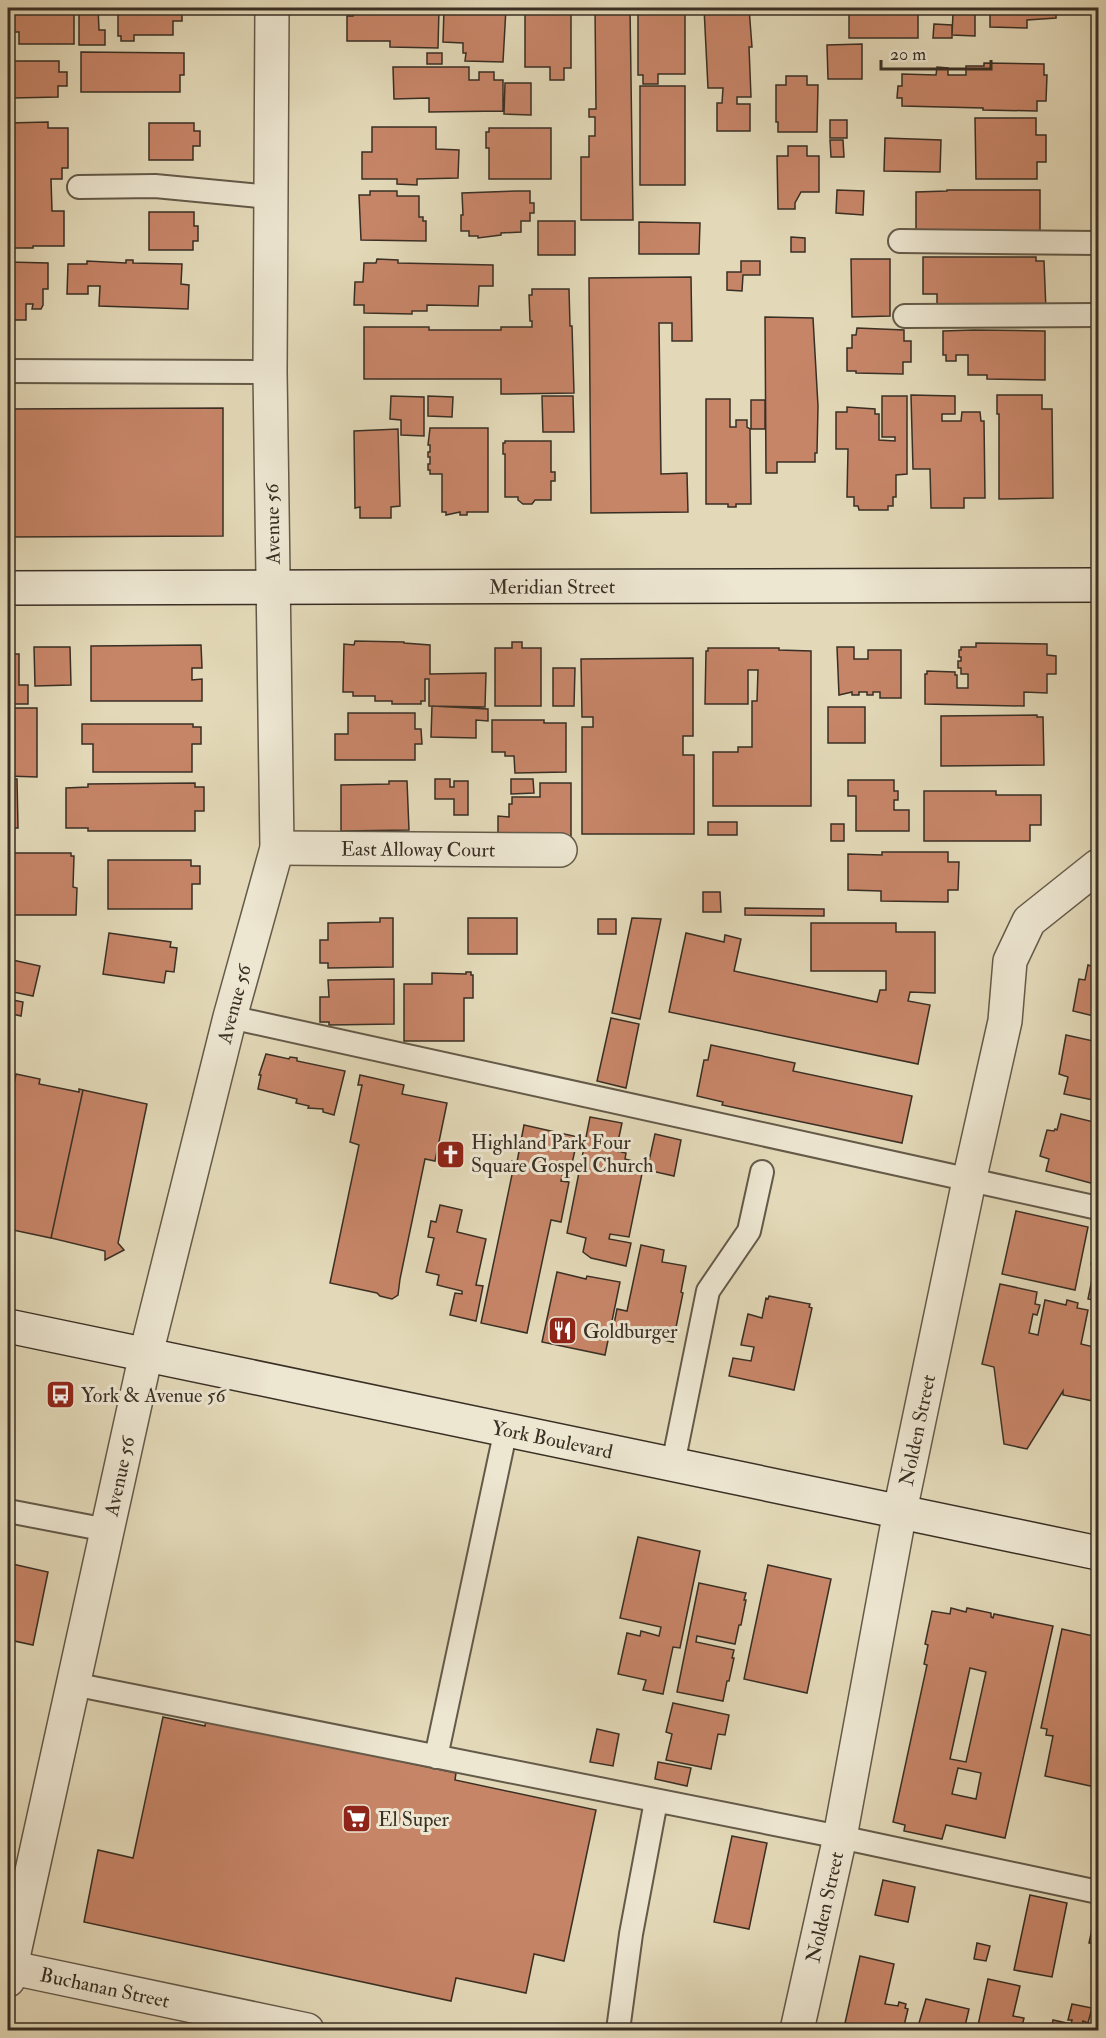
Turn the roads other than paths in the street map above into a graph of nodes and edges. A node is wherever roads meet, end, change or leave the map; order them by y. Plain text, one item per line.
1 (272, 8) edge
2 (79, 187) dead end
3 (271, 197) junction
4 (900, 241) dead end
5 (1098, 243) edge
6 (1098, 315) edge
7 (905, 316) dead end
8 (8, 371) edge
9 (270, 372) junction
10 (1098, 585) edge
11 (8, 588) edge
12 (273, 588) junction
13 (277, 849) junction
14 (560, 850) dead end
15 (1098, 866) edge
16 (1085, 892) edge
17 (230, 1017) junction
18 (762, 1172) dead end
19 (969, 1181) junction
20 (1098, 1208) edge
21 (8, 1326) edge
22 (146, 1354) junction
23 (506, 1429) junction
24 (673, 1464) junction
25 (8, 1511) edge
26 (900, 1511) junction
27 (107, 1530) junction
28 (1098, 1552) edge
29 (73, 1684) junction
30 (436, 1757) junction
31 (656, 1800) junction
32 (840, 1837) junction
33 (1098, 1892) edge
34 (8, 1971) edge
35 (306, 2031) edge
36 (618, 2031) edge
37 (797, 2031) edge

1 - 3 street, Avenue 56
2 - 3 lane
3 - 9 street, Avenue 56
4 - 5 lane
6 - 7 lane
8 - 9 lane
9 - 12 street, Avenue 56
10 - 12 street, Meridian Street
11 - 12 street, Meridian Street
12 - 13 street, Avenue 56
13 - 14 street, East Alloway Court
13 - 17 street, Avenue 56
15 - 16 street, Nolden Street
16 - 19 street, Nolden Street
17 - 19 lane
17 - 22 street, Avenue 56
18 - 24 lane
19 - 20 lane
19 - 26 street, Nolden Street
21 - 22 street, York Boulevard
22 - 23 street, York Boulevard
22 - 27 street, Avenue 56
23 - 24 street, York Boulevard
23 - 30 lane
24 - 26 street, York Boulevard
25 - 27 lane
26 - 28 street, York Boulevard
26 - 32 street, Nolden Street
27 - 29 street, Avenue 56
29 - 30 lane
29 - 34 street, Avenue 56
30 - 31 lane
31 - 32 lane
31 - 36 lane
32 - 33 lane
32 - 37 street, Nolden Street
34 - 35 street, Buchanan Street

